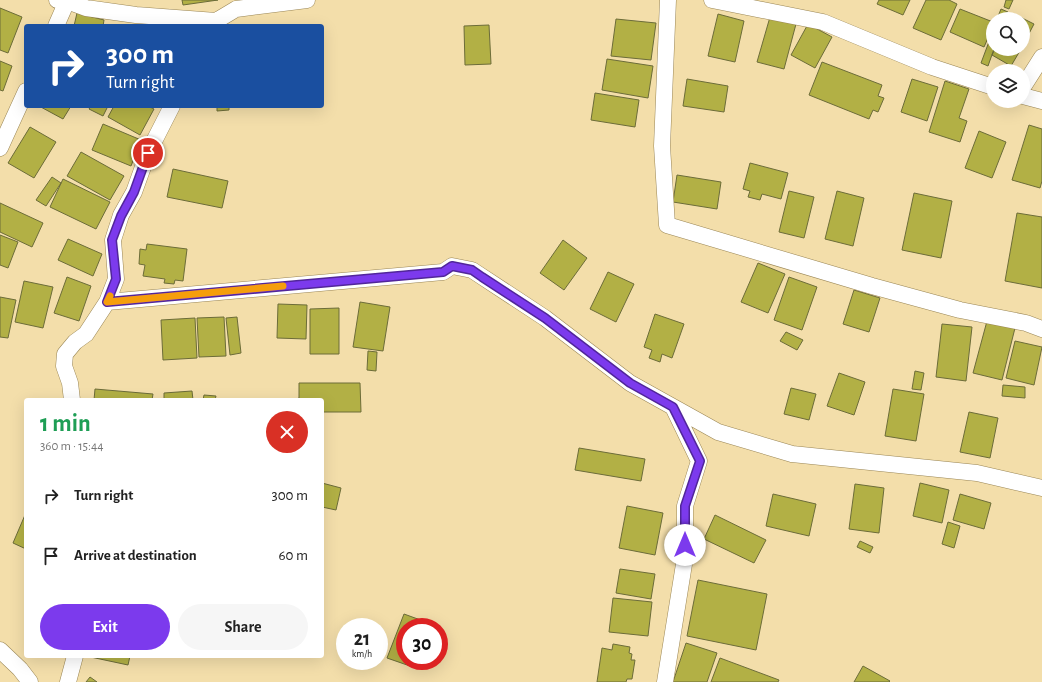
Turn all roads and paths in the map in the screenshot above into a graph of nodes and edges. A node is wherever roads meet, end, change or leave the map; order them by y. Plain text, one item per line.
1 (307, 0) edge
2 (668, 0) edge
3 (712, 0) edge
4 (62, 1) edge
5 (56, 24) edge
6 (214, 24) edge
7 (1042, 57) edge
8 (1030, 76) edge
9 (986, 85) edge
10 (24, 95) edge
11 (1030, 98) edge
12 (1042, 102) edge
13 (171, 108) edge
14 (0, 148) edge
15 (107, 302) junction
16 (1042, 329) edge
17 (72, 398) edge
18 (673, 407) junction
19 (1042, 488) edge
20 (0, 650) edge
21 (74, 658) edge
22 (30, 682) edge
23 (68, 682) edge
24 (665, 682) edge

1 - 6 street
2 - 16 street
3 - 9 street
4 - 5 street
4 - 6 street
7 - 8 street
10 - 14 street
11 - 12 street
13 - 15 street
15 - 17 street
15 - 18 street
18 - 19 street
18 - 24 street
20 - 22 street
21 - 23 street

